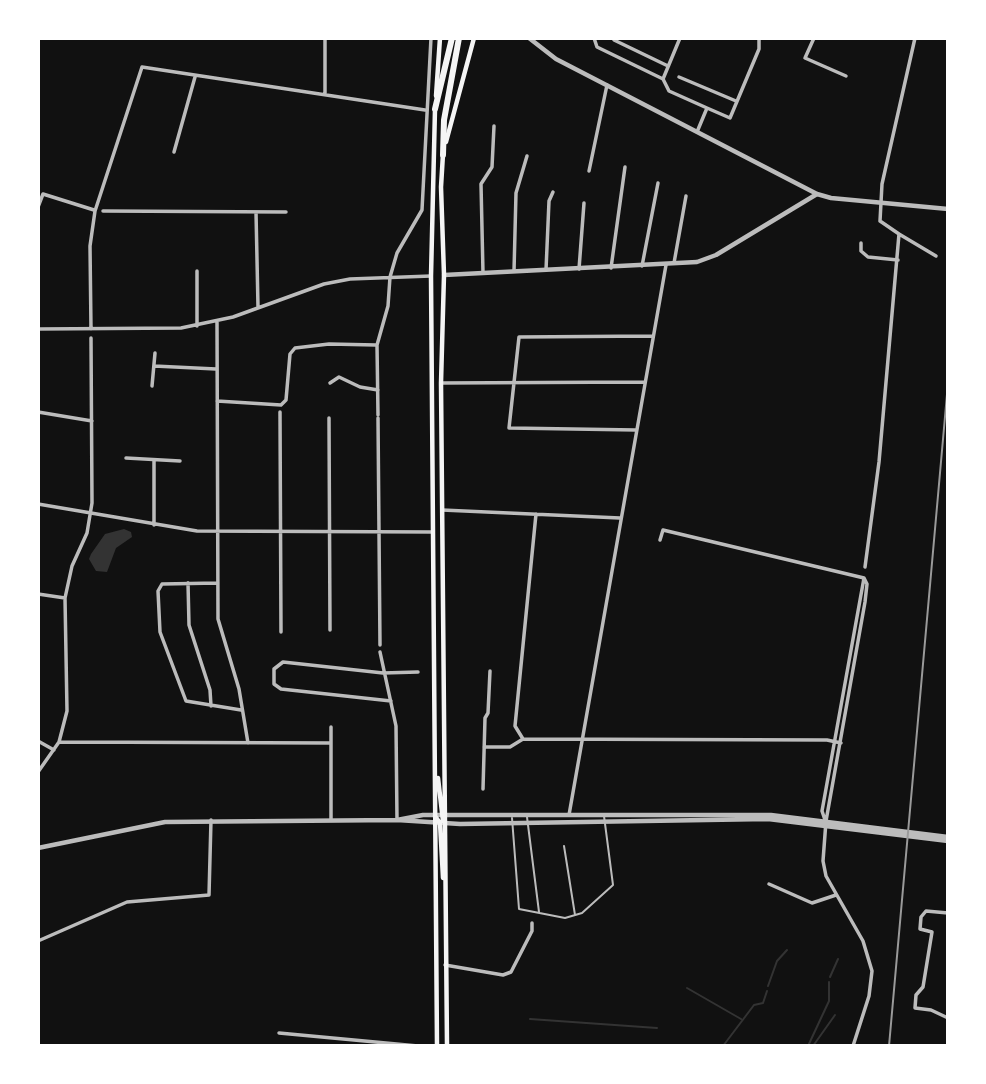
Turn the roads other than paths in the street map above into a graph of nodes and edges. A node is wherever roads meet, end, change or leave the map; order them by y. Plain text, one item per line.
1 (326, 38) edge
2 (431, 38) edge
3 (440, 38) edge
4 (452, 38) edge
5 (459, 38) edge
6 (474, 38) edge
7 (529, 38) edge
8 (594, 38) edge
9 (680, 38) edge
10 (759, 38) edge
11 (814, 38) edge
12 (915, 38) edge
13 (614, 40) edge
14 (668, 66) junction
15 (195, 76) junction
16 (846, 76) dead end
17 (680, 77) dead end
18 (663, 79) junction
19 (607, 85) junction
20 (326, 93) junction
21 (736, 102) junction
22 (707, 108) junction
23 (435, 109) junction
24 (425, 110) junction
25 (494, 126) dead end
26 (696, 132) junction
27 (174, 152) dead end
28 (443, 155) junction
29 (527, 156) dead end
30 (625, 167) dead end
31 (589, 171) dead end
32 (658, 183) dead end
33 (553, 192) dead end
34 (817, 194) junction
35 (686, 196) dead end
36 (584, 203) dead end
37 (880, 203) junction
38 (38, 207) edge
39 (947, 209) edge
40 (95, 211) junction
41 (103, 211) dead end
42 (256, 212) junction
43 (286, 212) dead end
44 (899, 234) junction
45 (861, 243) dead end
46 (931, 253) junction
47 (936, 256) dead end
48 (928, 259) dead end
49 (898, 260) junction
50 (666, 265) junction
51 (674, 265) junction
52 (642, 266) junction
53 (611, 268) junction
54 (579, 269) junction
55 (546, 270) junction
56 (197, 271) dead end
57 (514, 272) junction
58 (483, 273) junction
59 (444, 275) junction
60 (431, 276) junction
61 (390, 277) junction
62 (258, 308) junction
63 (217, 322) junction
64 (197, 326) junction
65 (38, 329) edge
66 (91, 329) junction
67 (653, 336) junction
68 (91, 338) dead end
69 (377, 345) junction
70 (155, 353) dead end
71 (154, 366) junction
72 (216, 369) junction
73 (644, 382) junction
74 (330, 383) dead end
75 (441, 383) junction
76 (513, 383) junction
77 (152, 386) dead end
78 (378, 390) junction
79 (217, 401) junction
80 (38, 412) edge
81 (279, 412) dead end
82 (329, 418) dead end
83 (92, 421) junction
84 (636, 430) junction
85 (126, 458) dead end
86 (154, 461) junction
87 (180, 461) dead end
88 (38, 504) edge
89 (442, 510) junction
90 (91, 513) junction
91 (536, 514) junction
92 (620, 518) junction
93 (154, 525) junction
94 (280, 532) junction
95 (330, 532) junction
96 (379, 532) junction
97 (435, 532) junction
98 (218, 533) junction
99 (660, 540) dead end
100 (865, 567) dead end
101 (864, 579) junction
102 (188, 583) junction
103 (218, 583) junction
104 (38, 594) edge
105 (65, 598) junction
106 (330, 630) dead end
107 (281, 632) dead end
108 (380, 645) dead end
109 (380, 652) dead end
110 (490, 671) dead end
111 (418, 672) dead end
112 (383, 673) junction
113 (391, 701) junction
114 (211, 706) junction
115 (242, 710) junction
116 (331, 727) dead end
117 (523, 739) junction
118 (38, 741) edge
119 (580, 741) junction
120 (59, 742) junction
121 (834, 742) junction
122 (248, 743) junction
123 (331, 743) junction
124 (841, 743) junction
125 (484, 747) junction
126 (54, 750) junction
127 (38, 772) edge
128 (483, 789) dead end
129 (440, 816) junction
130 (605, 818) junction
131 (568, 819) junction
132 (211, 820) junction
133 (331, 820) junction
134 (397, 820) junction
135 (512, 820) junction
136 (527, 820) junction
137 (440, 823) junction
138 (826, 823) junction
139 (947, 839) edge
140 (564, 846) dead end
141 (38, 848) edge
142 (769, 884) dead end
143 (836, 895) junction
144 (539, 913) junction
145 (947, 914) edge
146 (576, 916) junction
147 (532, 923) dead end
148 (38, 941) edge
149 (445, 965) junction
150 (947, 1018) edge
151 (279, 1033) dead end
152 (331, 1037) junction
153 (330, 1045) edge
154 (418, 1045) edge
155 (437, 1045) edge
156 (447, 1045) edge
157 (853, 1045) edge

1 - 20 street
2 - 24 street
3 - 23 main road
4 - 23 highway
5 - 28 highway
6 - 28 main road
7 - 19 street
8 - 18 street
9 - 14 street
10 - 21 street
11 - 16 street
12 - 37 street
13 - 14 street
14 - 18 street
15 - 20 street
15 - 27 street
15 - 40 street
17 - 21 street
18 - 22 street
19 - 26 street
19 - 31 street
20 - 24 street
21 - 22 street
22 - 26 street
23 - 60 main road
24 - 61 street
25 - 58 street
26 - 34 street
28 - 59 main road
29 - 57 street
30 - 53 street
32 - 52 street
33 - 55 street
34 - 37 street
34 - 51 street
35 - 51 street
36 - 54 street
37 - 39 street
37 - 44 street
38 - 40 street
40 - 66 street
41 - 42 street
42 - 43 street
42 - 62 street
44 - 46 street
44 - 49 street
45 - 49 street
46 - 47 street
46 - 48 street
49 - 100 street
50 - 51 street
50 - 52 street
50 - 67 street
52 - 53 street
53 - 54 street
54 - 55 street
55 - 57 street
56 - 64 street
57 - 58 street
58 - 59 street
59 - 75 main road
60 - 61 street
60 - 97 main road
61 - 62 street
61 - 69 street
62 - 63 street
63 - 64 street
63 - 72 street
64 - 66 street
65 - 66 street
67 - 73 street
67 - 76 street
68 - 83 street
69 - 78 street
69 - 79 street
70 - 71 street
71 - 72 street
71 - 77 street
72 - 79 street
73 - 76 street
73 - 84 street
74 - 78 street
75 - 76 street
75 - 89 main road
76 - 84 street
78 - 96 street
79 - 98 street
80 - 83 street
81 - 94 street
82 - 95 street
83 - 90 street
84 - 92 street
85 - 86 street
86 - 87 street
86 - 93 street
88 - 90 street
89 - 91 street
89 - 129 main road
90 - 93 street
90 - 105 street
91 - 92 street
91 - 117 street
92 - 119 street
93 - 98 street
94 - 95 street
94 - 98 street
94 - 107 street
95 - 96 street
95 - 106 street
96 - 97 street
96 - 108 street
97 - 129 main road
98 - 103 street
99 - 101 street
101 - 121 street
101 - 124 street
102 - 103 street
102 - 114 street
102 - 114 street
103 - 115 street
104 - 105 street
105 - 120 street
109 - 112 street
110 - 125 street
111 - 112 street
112 - 113 street
112 - 113 street
113 - 134 street
114 - 115 street
115 - 122 street
116 - 123 street
117 - 119 street
117 - 125 street
118 - 126 street
119 - 121 street
119 - 131 street
120 - 122 street
120 - 126 street
121 - 124 street
121 - 138 street
122 - 123 street
123 - 133 street
124 - 138 street
125 - 128 street
126 - 127 street
129 - 134 street
129 - 135 street
129 - 137 main road
129 - 137 main road
130 - 131 street
130 - 138 street
130 - 146 lane
131 - 136 street
132 - 133 street
132 - 141 street
132 - 148 street
133 - 134 street
134 - 137 street
135 - 136 street
135 - 137 street
135 - 144 lane
136 - 144 lane
137 - 149 main road
137 - 155 main road
138 - 139 street
138 - 143 street
140 - 146 lane
142 - 143 street
143 - 157 street
144 - 146 lane
145 - 150 street
147 - 149 street
149 - 156 main road
151 - 152 street
152 - 153 street
152 - 154 street

